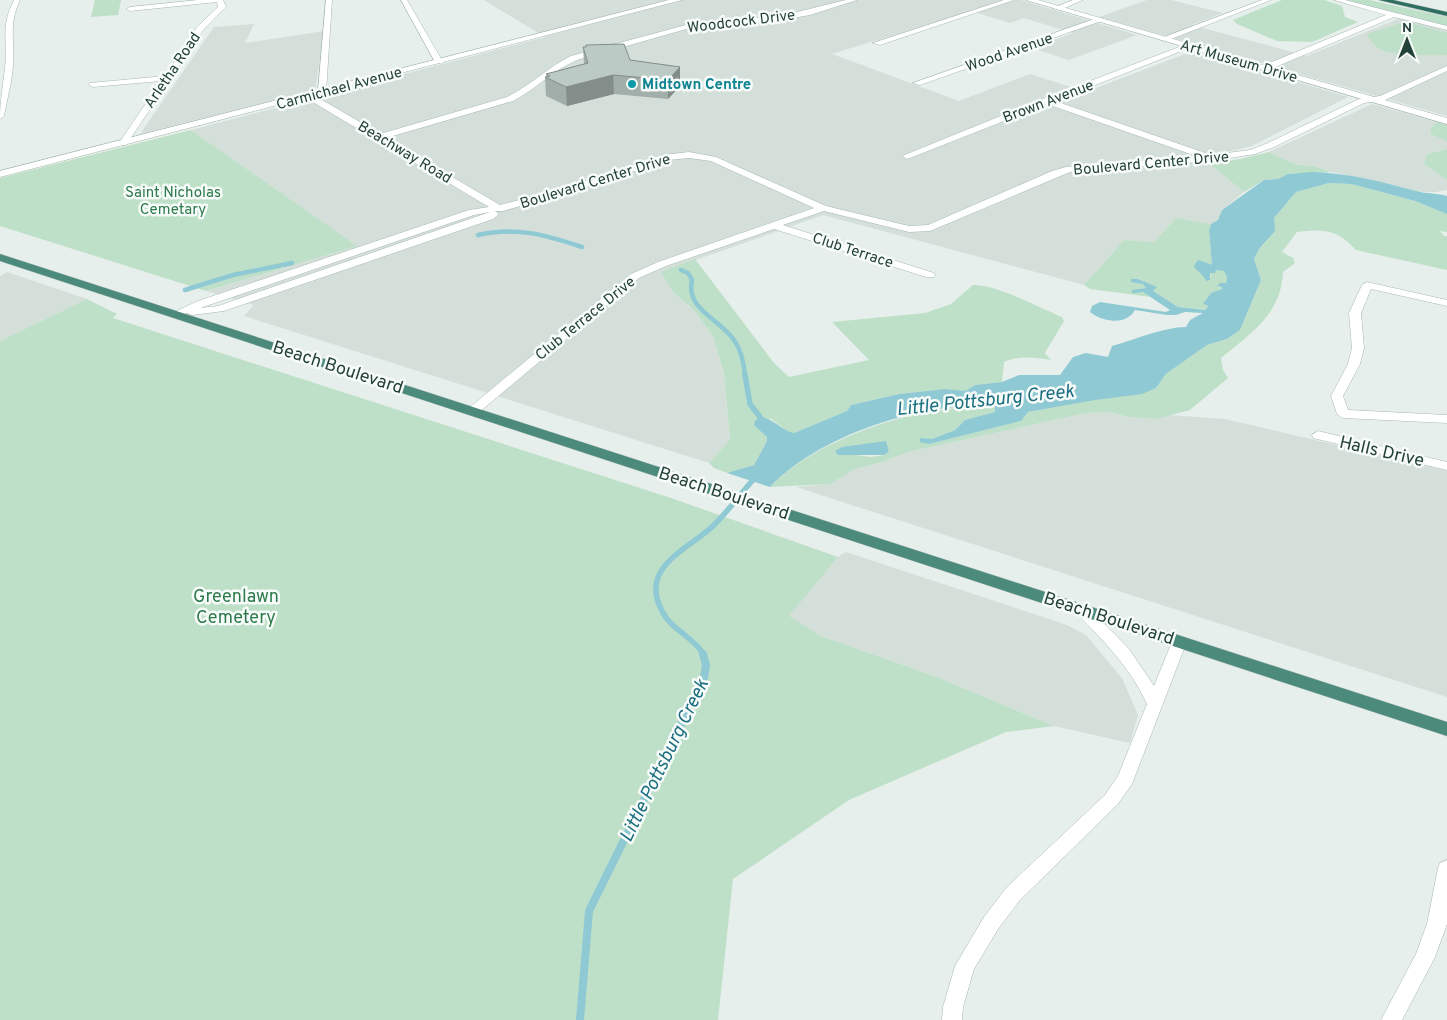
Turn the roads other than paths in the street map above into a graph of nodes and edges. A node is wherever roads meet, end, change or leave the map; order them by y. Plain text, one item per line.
1 (17, 0) edge
2 (220, 0) edge
3 (329, 0) edge
4 (404, 0) edge
5 (678, 0) edge
6 (836, 0) edge
7 (854, 0) edge
8 (1011, 0) edge
9 (1030, 0) edge
10 (1080, 0) edge
11 (1268, 0) edge
12 (1336, 0) edge
13 (1383, 0) edge
14 (1415, 0) edge
15 (1058, 4) edge
16 (1447, 6) edge
17 (130, 9) dead end
18 (1394, 14) junction
19 (1447, 14) edge
20 (1100, 20) junction
21 (1447, 28) edge
22 (1163, 38) junction
23 (877, 43) dead end
24 (1190, 46) junction
25 (439, 62) junction
26 (1265, 68) junction
27 (1447, 68) edge
28 (166, 78) junction
29 (3, 82) edge
30 (917, 83) dead end
31 (93, 85) dead end
32 (322, 92) junction
33 (309, 96) junction
34 (1373, 100) junction
35 (1046, 101) junction
36 (0, 116) edge
37 (1447, 121) edge
38 (375, 134) junction
39 (123, 143) junction
40 (907, 156) dead end
41 (1212, 158) junction
42 (0, 174) edge
43 (500, 208) junction
44 (823, 208) junction
45 (776, 226) junction
46 (0, 257) edge
47 (930, 275) dead end
48 (1447, 303) edge
49 (176, 314) junction
50 (473, 411) junction
51 (1447, 419) edge
52 (1318, 435) dead end
53 (1447, 466) edge
54 (1081, 609) junction
55 (1179, 641) junction
56 (1155, 705) junction
57 (1447, 729) edge
58 (1447, 868) edge
59 (952, 1020) edge
60 (1391, 1020) edge

1 - 29 street
2 - 17 street
2 - 28 street, Arletha Road
3 - 32 street
4 - 25 street
5 - 25 street, Carmichael Avenue
6 - 38 street, Woodcock Drive
7 - 38 street, Woodcock Drive
8 - 23 street
9 - 15 street, Art Museum Drive
10 - 15 street
11 - 22 street
12 - 18 street
13 - 19 highway
14 - 16 highway
15 - 20 street, Art Museum Drive
18 - 21 street
18 - 26 street
20 - 22 street, Art Museum Drive
20 - 30 street, Wood Avenue
22 - 24 street, Art Museum Drive
24 - 26 street, Art Museum Drive
24 - 35 street, Brown Avenue
25 - 32 street, Carmichael Avenue
26 - 34 street, Art Museum Drive
27 - 34 street, Boulevard Center Drive
28 - 31 street
28 - 39 street, Arletha Road
29 - 36 street
32 - 33 street, Carmichael Avenue
33 - 38 street, Beachway Road
33 - 39 street, Carmichael Avenue
34 - 37 street, Art Museum Drive
34 - 41 street, Boulevard Center Drive
35 - 40 street, Brown Avenue
35 - 41 street
38 - 43 street, Beachway Road
39 - 42 street, Carmichael Avenue
41 - 44 street, Boulevard Center Drive
43 - 44 street, Boulevard Center Drive
43 - 49 street, Boulevard Center Drive
44 - 45 street, Club Terrace Drive
45 - 47 street, Club Terrace
45 - 50 street, Club Terrace Drive
46 - 49 highway, Beach Boulevard
48 - 51 street
49 - 50 highway, Beach Boulevard
50 - 54 highway, Beach Boulevard
52 - 53 street, Halls Drive
54 - 55 highway, Beach Boulevard
54 - 56 street
55 - 56 street
55 - 57 highway, Beach Boulevard
56 - 59 street
58 - 60 street

